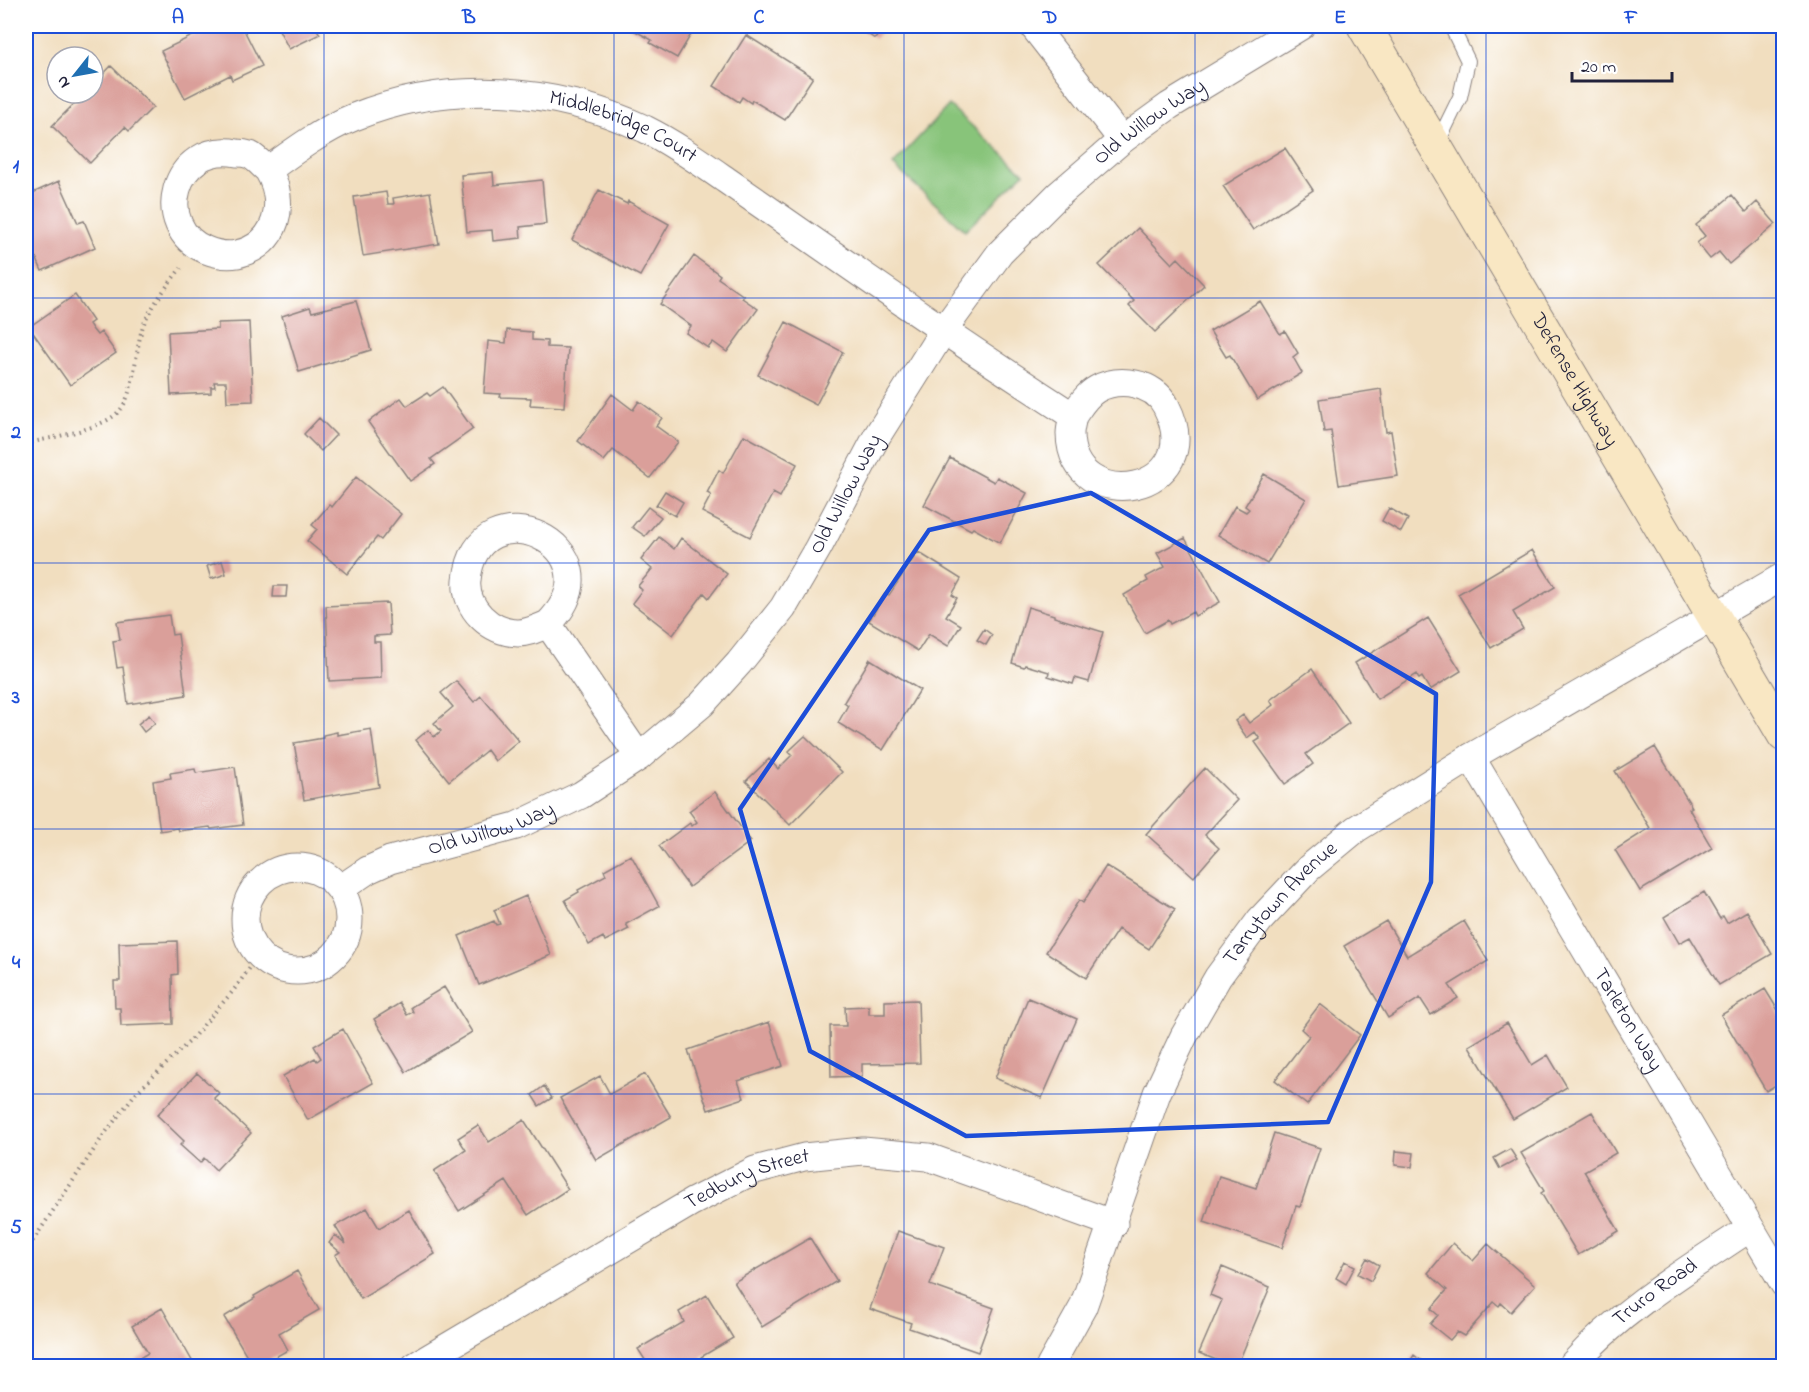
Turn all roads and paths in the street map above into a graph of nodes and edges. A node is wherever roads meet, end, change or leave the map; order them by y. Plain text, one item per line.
1 (1033, 26) edge
2 (1302, 26) edge
3 (1364, 26) edge
4 (1451, 26) edge
5 (1122, 140) junction
6 (1436, 146) junction
7 (268, 170) junction
8 (198, 247) junction
9 (943, 331) junction
10 (1073, 416) dead end
11 (26, 444) edge
12 (1784, 576) edge
13 (1714, 617) junction
14 (548, 624) dead end
15 (1784, 735) edge
16 (639, 757) junction
17 (1471, 757) junction
18 (340, 889) junction
19 (260, 954) junction
20 (1114, 1224) junction
21 (1750, 1228) junction
22 (26, 1251) edge
23 (1784, 1284) edge
24 (415, 1366) edge
25 (1050, 1366) edge
26 (1571, 1366) edge

1 - 5 street
2 - 5 street, Old Willow Way
3 - 6 main road, Defense Highway
4 - 6 lane
5 - 9 street, Old Willow Way
6 - 13 main road, Defense Highway
7 - 8 street
7 - 8 street
7 - 9 street, Middlebridge Court
8 - 11 path
9 - 10 street, Middlebridge Court
9 - 16 street, Old Willow Way
12 - 13 street, Tarrytown Avenue
13 - 15 main road, Defense Highway
13 - 17 street, Tarrytown Avenue
14 - 16 street
16 - 18 street, Old Willow Way
17 - 20 street, Tarrytown Avenue
17 - 21 street, Tarleton Way
18 - 19 street
18 - 19 street
19 - 22 path
20 - 24 street, Tedbury Street
20 - 25 street, Tarrytown Avenue
21 - 23 street, Tarleton Way
21 - 26 street, Truro Road

